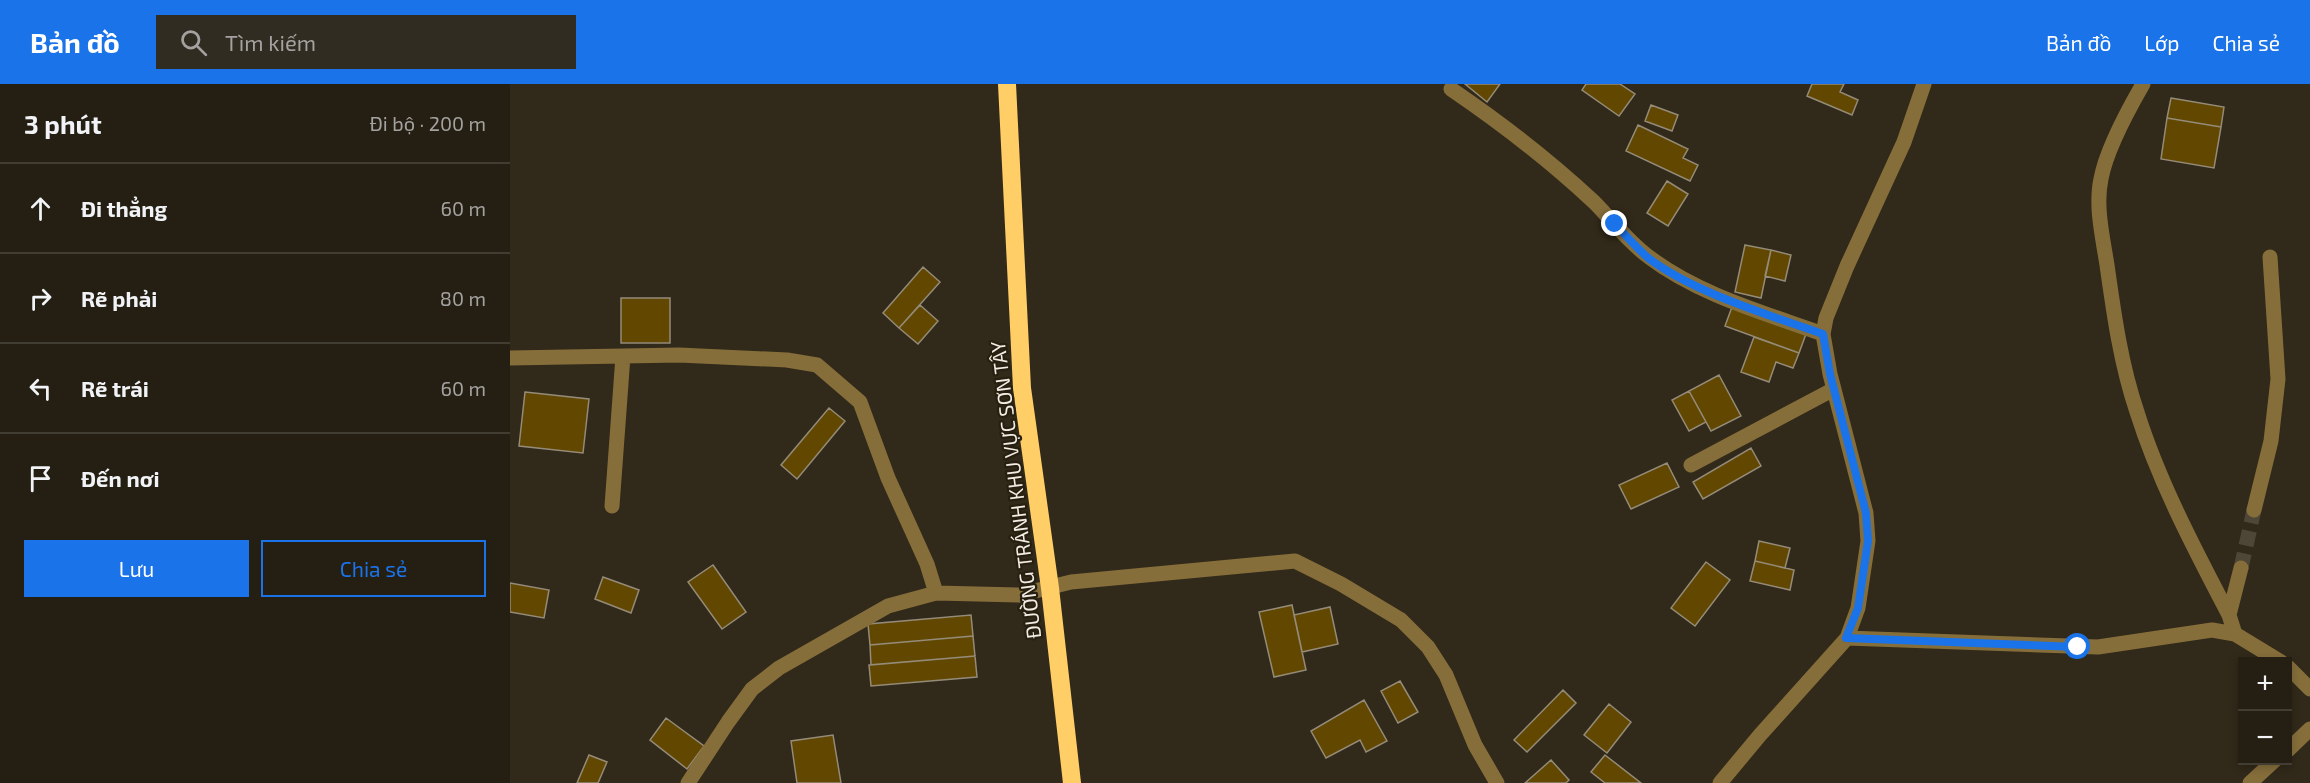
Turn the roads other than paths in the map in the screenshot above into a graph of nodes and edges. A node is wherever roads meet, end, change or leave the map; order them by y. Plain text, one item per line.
1 (1007, 84) edge
2 (1924, 84) edge
3 (2143, 84) edge
4 (1451, 89) dead end
5 (2270, 258) dead end
6 (1823, 334) junction
7 (623, 356) junction
8 (510, 358) edge
9 (1834, 390) junction
10 (1691, 465) dead end
11 (612, 506) dead end
12 (2254, 510) tunnel mouth
13 (2241, 568) tunnel mouth
14 (1050, 588) junction
15 (936, 593) junction
16 (2229, 615) junction
17 (2235, 634) junction
18 (1846, 638) junction
19 (2273, 657) edge
20 (2292, 671) edge
21 (2310, 689) edge
22 (2310, 729) edge
23 (2292, 746) edge
24 (2270, 765) edge
25 (688, 783) edge
26 (1072, 783) edge
27 (1497, 783) edge
28 (1720, 783) edge
29 (2250, 783) edge

1 - 14 highway, ĐƯỜNG TRÁNH KHU VỰC SƠN TÂY
2 - 6 street
3 - 16 street
4 - 6 street
5 - 12 street
6 - 9 street
7 - 8 street
7 - 11 street
7 - 15 street
9 - 10 street
9 - 18 street
13 - 16 street
14 - 15 street
14 - 26 highway, ĐƯỜNG TRÁNH KHU VỰC SƠN TÂY
14 - 27 street
15 - 25 street
16 - 17 street
17 - 18 street
17 - 19 street
18 - 28 street
20 - 21 street
22 - 23 street
24 - 29 street

